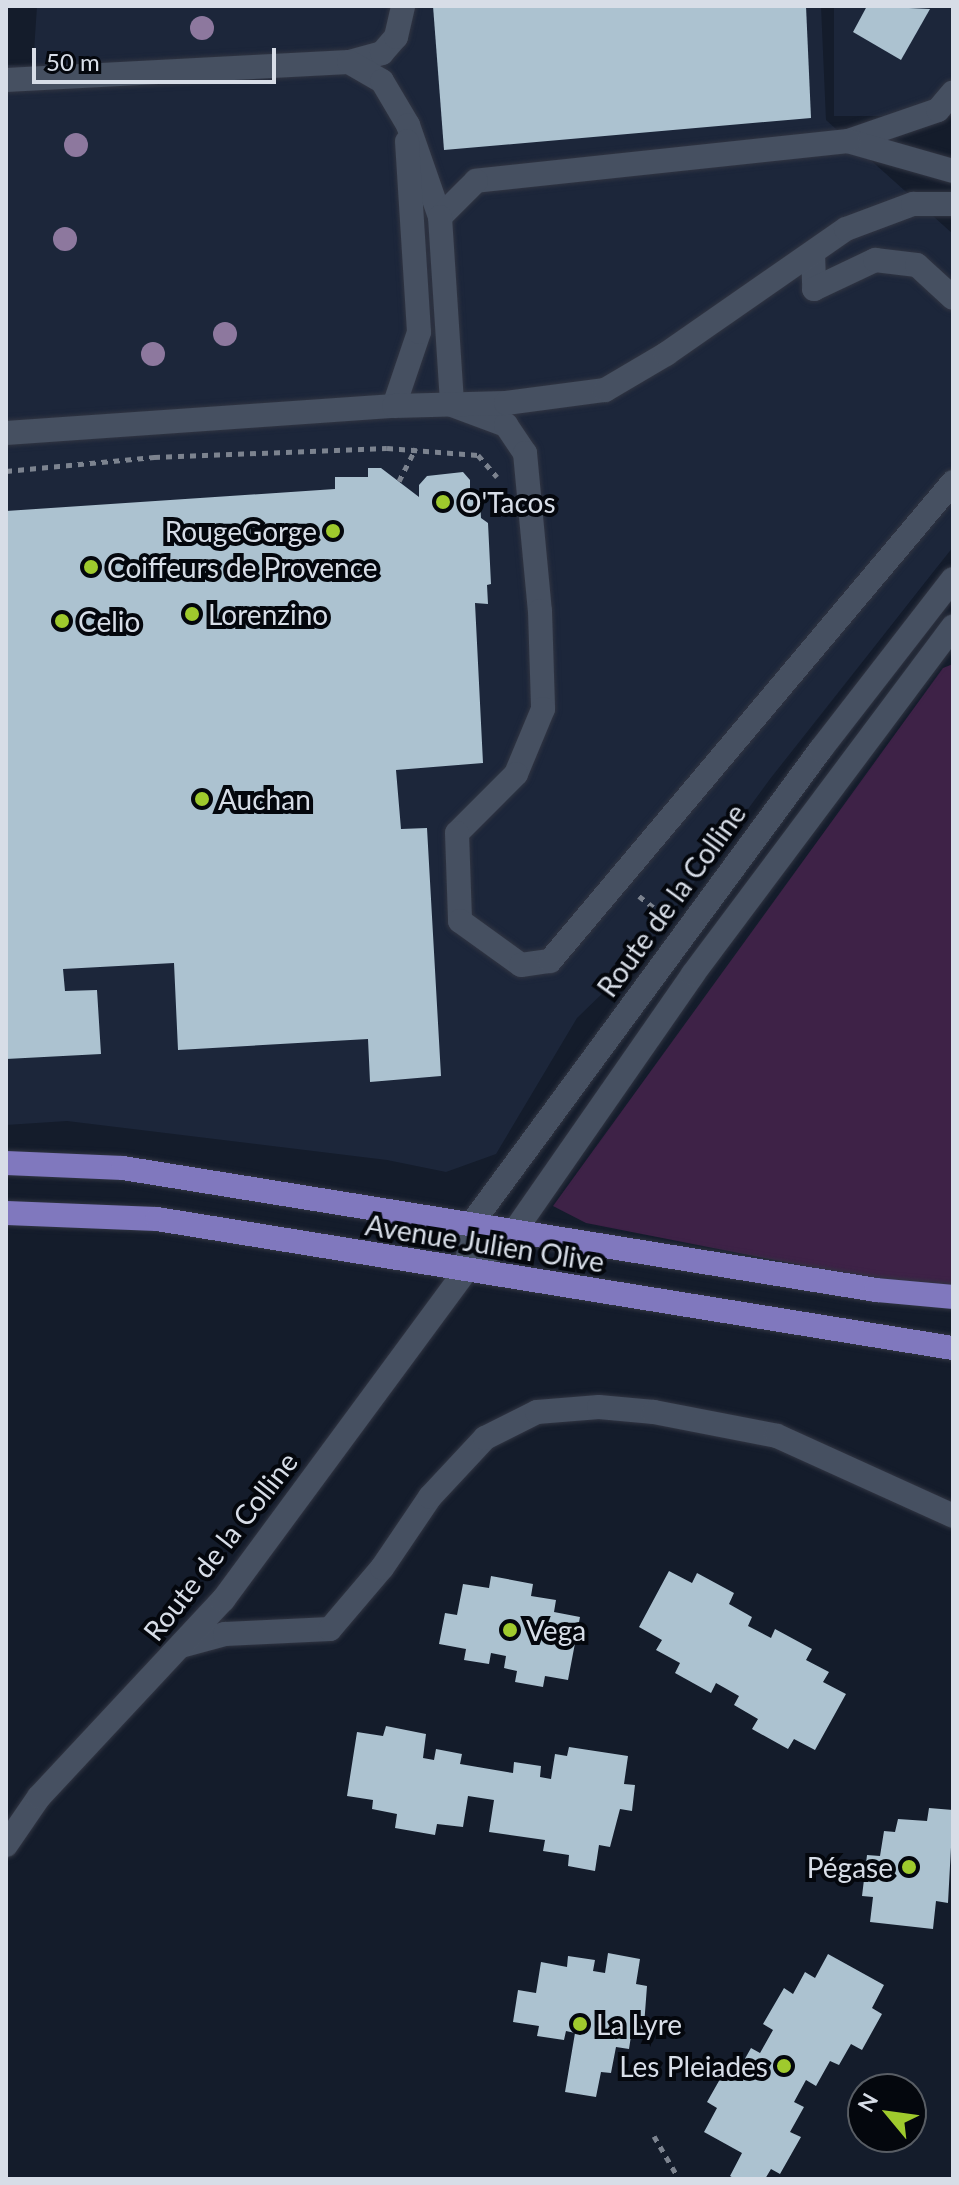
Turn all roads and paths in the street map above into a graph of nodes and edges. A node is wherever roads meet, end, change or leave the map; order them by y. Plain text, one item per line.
1 (403, 6) edge
2 (349, 62) junction
3 (6, 80) edge
4 (953, 92) edge
5 (407, 130) junction
6 (848, 141) junction
7 (953, 171) edge
8 (953, 204) edge
9 (440, 217) junction
10 (813, 253) junction
11 (953, 298) edge
12 (452, 405) junction
13 (394, 406) junction
14 (6, 433) edge
15 (416, 448) junction
16 (6, 471) edge
17 (399, 481) dead end
18 (953, 482) edge
19 (501, 487) dead end
20 (953, 579) edge
21 (953, 627) edge
22 (619, 881) junction
23 (685, 931) junction
24 (6, 1163) edge
25 (6, 1213) edge
26 (473, 1222) junction
27 (516, 1229) junction
28 (466, 1271) junction
29 (953, 1297) edge
30 (953, 1348) edge
31 (953, 1516) edge
32 (181, 1646) junction
33 (6, 1845) edge
34 (654, 2136) dead end
35 (679, 2179) edge

1 - 2 street
2 - 3 street
2 - 5 street
4 - 6 street
5 - 9 street
5 - 13 street
6 - 7 street
6 - 9 street
8 - 10 street
9 - 12 street
10 - 11 street
10 - 12 street
12 - 13 street
12 - 22 street
13 - 14 street
15 - 16 path
15 - 17 path
15 - 19 path
18 - 22 street
20 - 23 street, Route de la Colline
21 - 27 street, Route de la Colline
22 - 23 path
23 - 26 street, Route de la Colline
24 - 26 main road, Avenue Julien Olive
25 - 28 main road, Avenue Julien Olive
26 - 27 main road, Avenue Julien Olive
26 - 28 street, Route de la Colline
27 - 28 street, Route de la Colline
27 - 29 main road, Avenue Julien Olive
28 - 30 main road, Avenue Julien Olive
28 - 32 street, Route de la Colline
31 - 32 street
32 - 33 street, Route de la Colline
34 - 35 path

